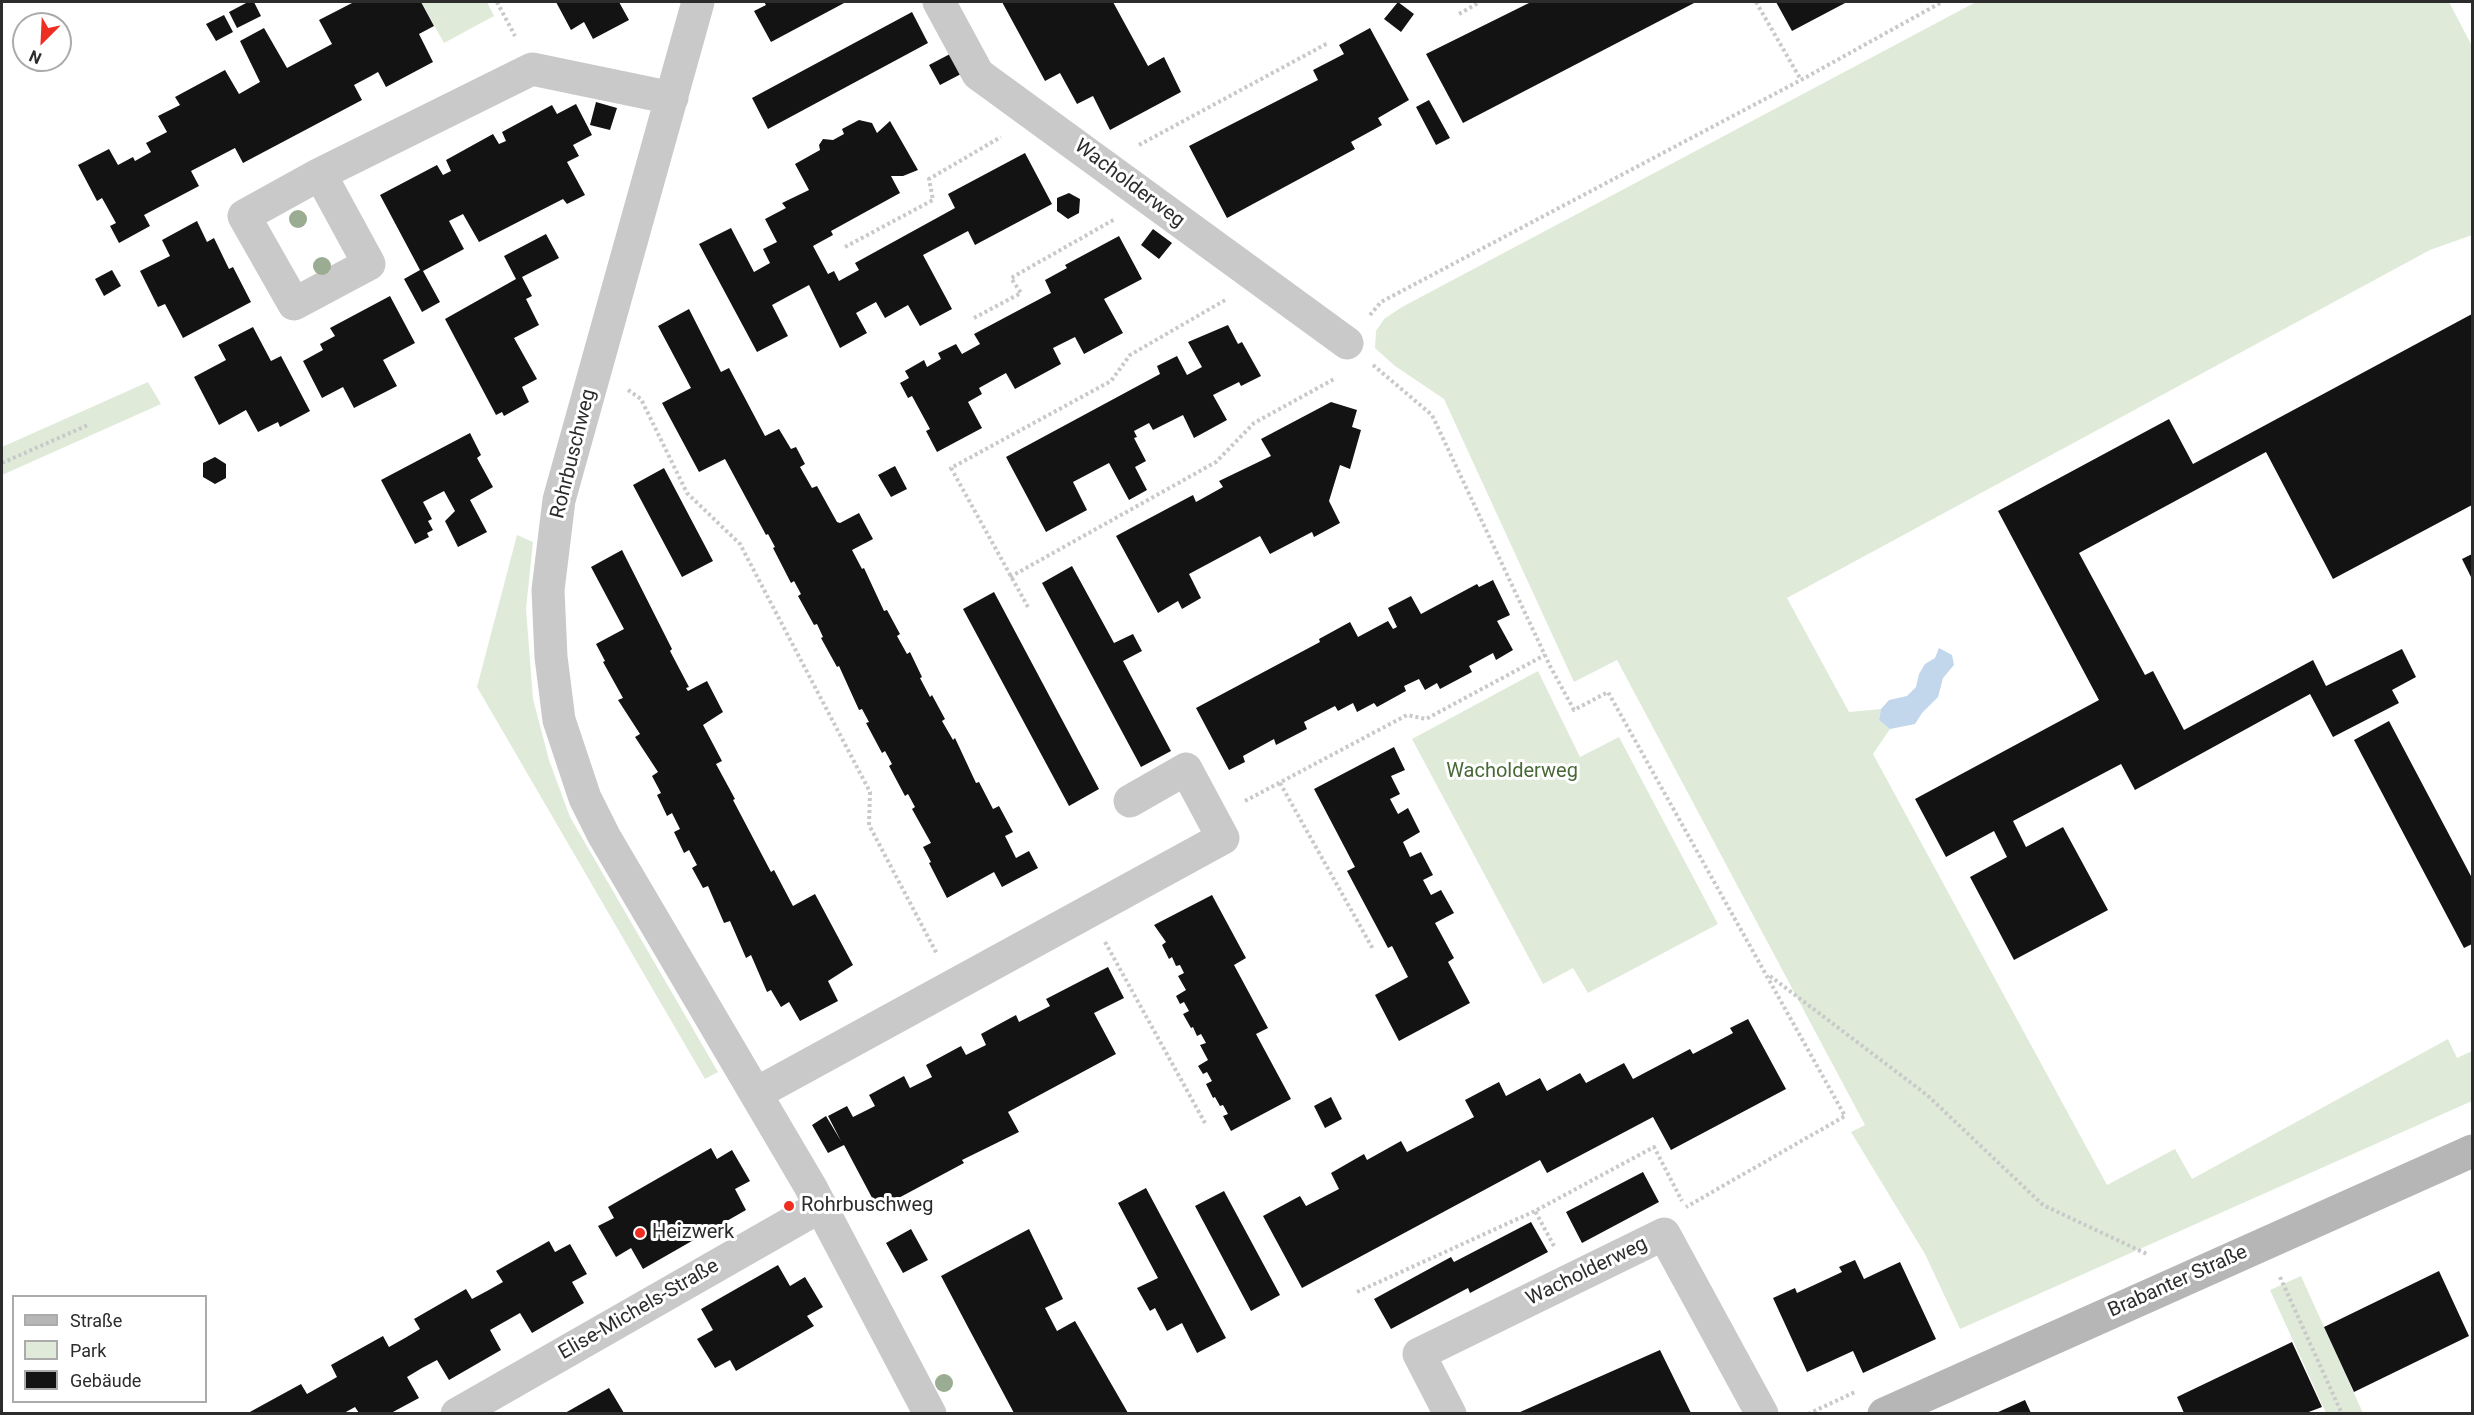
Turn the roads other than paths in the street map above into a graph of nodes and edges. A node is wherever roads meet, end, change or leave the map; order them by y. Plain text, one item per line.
1 (698, 2) edge
2 (939, 2) edge
3 (672, 98) junction
4 (320, 174) dead end
5 (1347, 343) road end
6 (1130, 801) dead end
7 (757, 1093) junction
8 (2472, 1151) edge
9 (821, 1206) junction
10 (458, 1413) edge
11 (930, 1413) edge
12 (1450, 1413) edge
13 (1762, 1413) edge
14 (1884, 1413) edge

1 - 3 street, Rohrbuschweg
2 - 5 street, Wacholderweg
3 - 4 street
3 - 7 street, Rohrbuschweg
6 - 7 street
7 - 9 street, Rohrbuschweg
8 - 14 main road, Brabanter Straße
9 - 10 street, Elise-Michels-Straße
9 - 11 street, Rohrbuschweg
12 - 13 street, Wacholderweg

